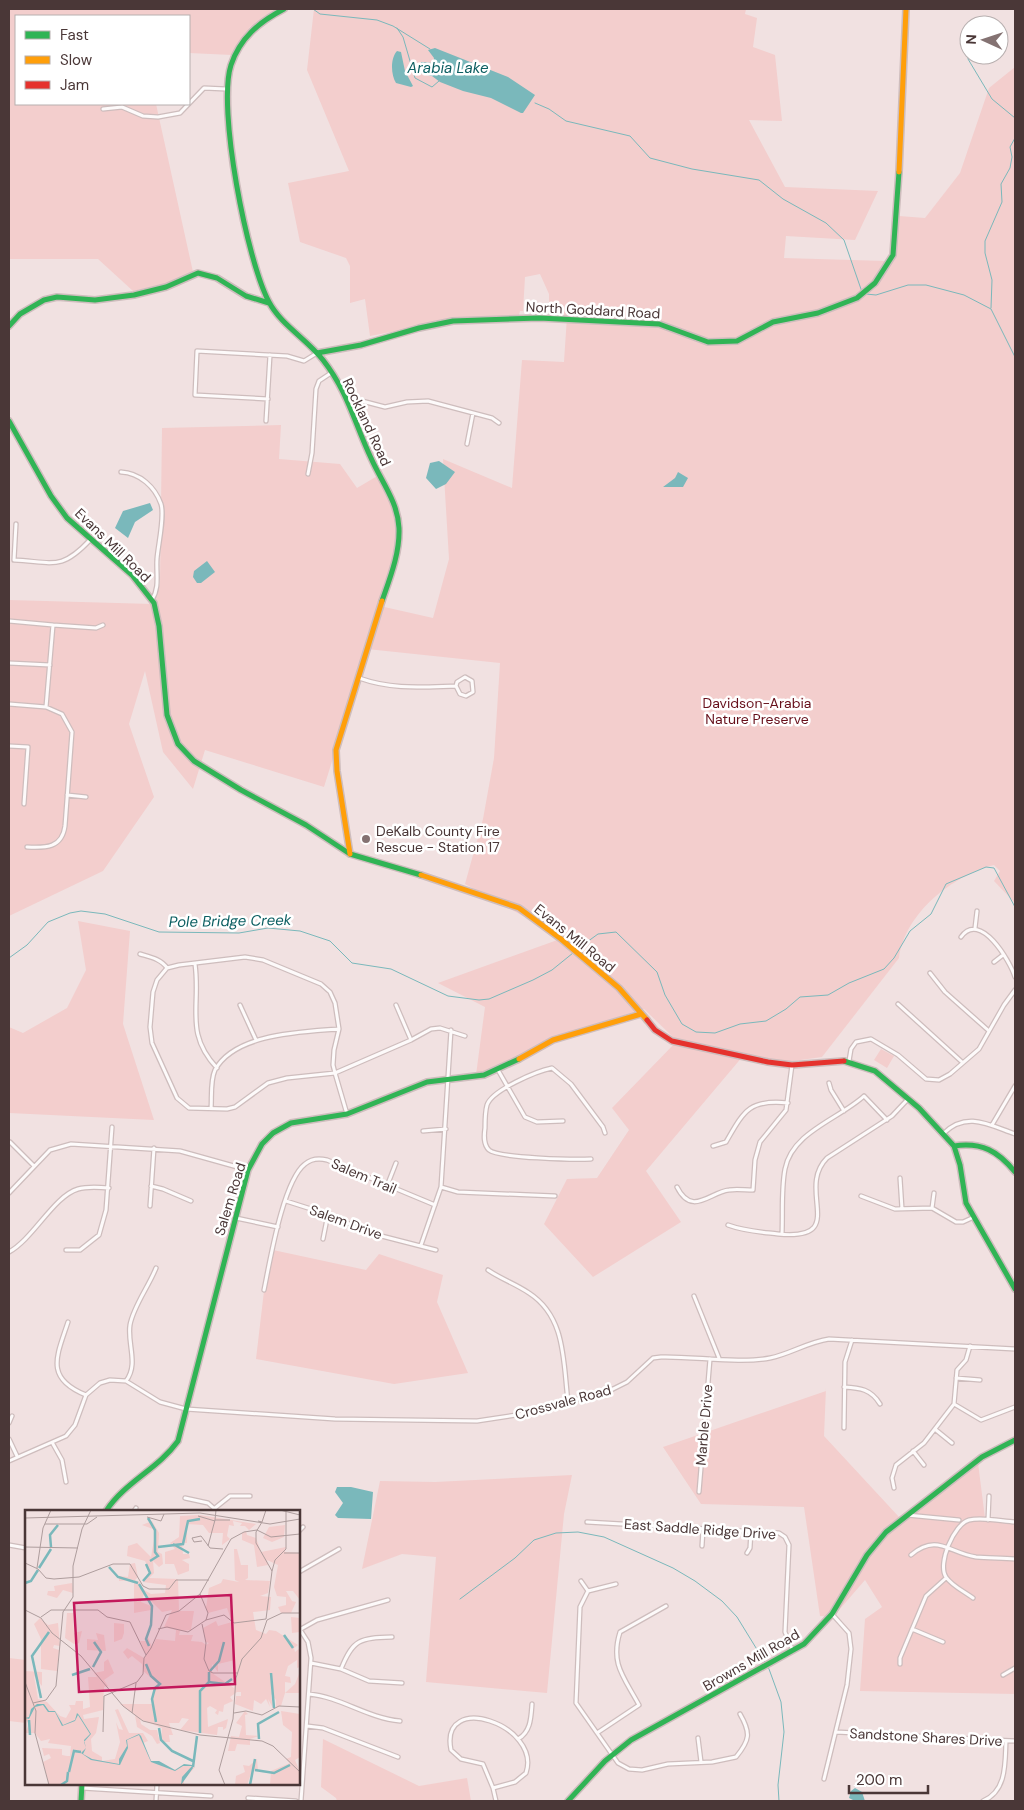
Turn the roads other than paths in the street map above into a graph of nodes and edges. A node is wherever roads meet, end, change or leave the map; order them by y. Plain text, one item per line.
1 (284, 9) edge
2 (906, 9) edge
3 (226, 89) junction
4 (190, 103) edge
5 (188, 105) edge
6 (103, 109) dead end
7 (269, 303) junction
8 (9, 326) edge
9 (317, 353) junction
10 (270, 355) junction
11 (331, 373) junction
12 (268, 399) junction
13 (349, 403) junction
14 (473, 413) junction
15 (9, 421) edge
16 (266, 421) dead end
17 (499, 423) dead end
18 (467, 444) dead end
19 (121, 472) dead end
20 (308, 474) dead end
21 (16, 524) dead end
22 (90, 540) junction
23 (152, 600) junction
24 (9, 622) edge
25 (52, 625) junction
26 (103, 625) dead end
27 (9, 663) edge
28 (50, 665) junction
29 (359, 678) junction
30 (456, 686) junction
31 (9, 704) edge
32 (46, 707) junction
33 (9, 746) edge
34 (68, 795) junction
35 (86, 797) dead end
36 (24, 804) dead end
37 (27, 847) dead end
38 (350, 854) junction
39 (977, 911) dead end
40 (975, 928) junction
41 (961, 937) dead end
42 (140, 954) dead end
43 (1003, 955) junction
44 (994, 962) dead end
45 (195, 964) junction
46 (167, 968) junction
47 (930, 972) dead end
48 (1015, 978) edge
49 (1015, 990) edge
50 (898, 1004) dead end
51 (240, 1005) dead end
52 (396, 1005) dead end
53 (641, 1014) junction
54 (339, 1029) junction
55 (452, 1030) junction
56 (989, 1031) junction
57 (465, 1036) dead end
58 (256, 1040) junction
59 (411, 1040) junction
60 (849, 1061) junction
61 (962, 1062) junction
62 (792, 1065) junction
63 (216, 1068) junction
64 (498, 1070) junction
65 (335, 1073) junction
66 (448, 1079) junction
67 (829, 1083) dead end
68 (508, 1086) junction
69 (1015, 1086) edge
70 (908, 1099) junction
71 (788, 1103) junction
72 (211, 1109) junction
73 (844, 1111) junction
74 (346, 1114) junction
75 (887, 1120) junction
76 (563, 1121) dead end
77 (992, 1125) junction
78 (112, 1127) dead end
79 (446, 1129) junction
80 (423, 1131) dead end
81 (605, 1133) dead end
82 (944, 1133) junction
83 (1015, 1134) edge
84 (10, 1142) edge
85 (112, 1146) junction
86 (713, 1146) dead end
87 (954, 1146) junction
88 (154, 1148) junction
89 (591, 1159) dead end
90 (396, 1163) dead end
91 (34, 1166) junction
92 (248, 1170) junction
93 (1015, 1172) edge
94 (900, 1178) dead end
95 (152, 1186) junction
96 (387, 1186) junction
97 (441, 1187) junction
98 (677, 1187) dead end
99 (109, 1188) junction
100 (9, 1193) edge
101 (934, 1193) dead end
102 (555, 1196) dead end
103 (861, 1196) dead end
104 (191, 1201) dead end
105 (286, 1201) junction
106 (435, 1205) junction
107 (150, 1206) dead end
108 (932, 1208) junction
109 (902, 1209) junction
110 (328, 1214) junction
111 (974, 1217) junction
112 (235, 1218) junction
113 (728, 1225) dead end
114 (278, 1227) junction
115 (782, 1234) junction
116 (323, 1239) dead end
117 (421, 1245) junction
118 (66, 1250) dead end
119 (436, 1250) dead end
120 (9, 1252) edge
121 (156, 1268) dead end
122 (488, 1270) dead end
123 (1015, 1286) edge
124 (264, 1290) dead end
125 (694, 1296) dead end
126 (68, 1322) dead end
127 (852, 1340) junction
128 (970, 1346) junction
129 (1015, 1349) edge
130 (710, 1358) junction
131 (719, 1358) junction
132 (956, 1378) junction
133 (980, 1380) dead end
134 (126, 1381) junction
135 (844, 1387) junction
136 (86, 1395) junction
137 (568, 1401) junction
138 (880, 1404) dead end
139 (954, 1404) junction
140 (1015, 1407) edge
141 (186, 1409) junction
142 (12, 1416) dead end
143 (9, 1423) edge
144 (844, 1428) dead end
145 (936, 1430) junction
146 (9, 1439) edge
147 (1015, 1440) edge
148 (952, 1443) dead end
149 (53, 1444) junction
150 (913, 1451) junction
151 (17, 1456) junction
152 (9, 1461) edge
153 (924, 1466) dead end
154 (66, 1482) dead end
155 (894, 1488) dead end
156 (698, 1492) dead end
157 (250, 1496) dead end
158 (989, 1496) dead end
159 (185, 1498) dead end
160 (107, 1510) edge
161 (216, 1510) edge
162 (907, 1515) junction
163 (959, 1520) dead end
164 (988, 1520) junction
165 (587, 1522) dead end
166 (1015, 1522) edge
167 (303, 1527) dead end
168 (300, 1530) edge
169 (703, 1530) junction
170 (751, 1531) junction
171 (9, 1545) edge
172 (702, 1546) dead end
173 (948, 1547) junction
174 (25, 1548) edge
175 (339, 1549) dead end
176 (748, 1554) dead end
177 (910, 1555) dead end
178 (1015, 1559) edge
179 (300, 1571) edge
180 (946, 1578) junction
181 (581, 1581) dead end
182 (616, 1584) dead end
183 (588, 1591) junction
184 (974, 1598) dead end
185 (388, 1600) dead end
186 (666, 1606) dead end
187 (832, 1614) junction
188 (912, 1628) junction
189 (300, 1629) edge
190 (392, 1637) dead end
191 (943, 1642) dead end
192 (793, 1652) junction
193 (311, 1663) junction
194 (900, 1664) dead end
195 (1015, 1668) edge
196 (341, 1669) junction
197 (1003, 1675) dead end
198 (402, 1683) dead end
199 (309, 1694) junction
200 (532, 1704) dead end
201 (740, 1714) dead end
202 (400, 1721) dead end
203 (307, 1726) junction
204 (836, 1732) junction
205 (597, 1733) junction
206 (698, 1738) dead end
207 (518, 1739) junction
208 (1006, 1741) junction
209 (1015, 1742) edge
210 (612, 1754) junction
211 (398, 1757) dead end
212 (701, 1762) junction
213 (300, 1766) edge
214 (304, 1767) junction
215 (824, 1779) dead end
216 (157, 1785) edge
217 (82, 1786) edge
218 (493, 1788) junction
219 (156, 1792) junction
220 (211, 1796) dead end
221 (248, 1798) dead end
222 (81, 1801) edge
223 (156, 1801) edge
224 (296, 1801) edge
225 (301, 1801) edge
226 (496, 1801) edge
227 (568, 1801) edge
228 (983, 1801) edge

1 - 3 street, Rockland Road
2 - 9 street, North Goddard Road
3 - 4 street
3 - 7 street, Rockland Road
5 - 6 street
7 - 8 street
7 - 9 street, Rockland Road
9 - 10 street
9 - 11 street, Rockland Road
10 - 12 street
10 - 12 street
11 - 13 street, Rockland Road
11 - 20 street
12 - 16 street
13 - 14 street
13 - 29 street, Rockland Road
14 - 17 street
14 - 18 street
15 - 22 street, Evans Mill Road
19 - 23 street
21 - 22 street
22 - 23 street, Evans Mill Road
23 - 38 street, Evans Mill Road
24 - 25 street
25 - 26 street
25 - 28 street
27 - 28 street
28 - 32 street
29 - 30 street
29 - 38 street, Rockland Road
30 - 30 street
31 - 32 street
32 - 34 street
33 - 36 street
34 - 35 street
34 - 37 street
38 - 53 street, Evans Mill Road
39 - 40 street
40 - 41 street
40 - 43 street
42 - 46 street
43 - 44 street
43 - 48 street
45 - 46 street
45 - 54 street
45 - 63 street
46 - 72 street
47 - 56 street
49 - 56 street
50 - 61 street
51 - 58 street
52 - 59 street
53 - 62 street, Evans Mill Road
53 - 64 street, Salem Road
54 - 58 street
54 - 65 street
55 - 57 street
55 - 59 street
55 - 66 street
56 - 61 street
58 - 63 street
59 - 65 street
60 - 61 street
60 - 62 street, Evans Mill Road
60 - 70 street, Evans Mill Road
62 - 71 street
63 - 72 street
64 - 66 street, Salem Road
64 - 68 street
65 - 72 street
65 - 74 street
66 - 74 street, Salem Road
66 - 79 street
67 - 73 street
68 - 76 street
68 - 81 street
68 - 89 street
69 - 77 street
70 - 75 street
70 - 82 street, Evans Mill Road
71 - 86 street
71 - 98 street
73 - 75 street
73 - 115 street
74 - 92 street, Salem Road
75 - 115 street
77 - 82 street
77 - 83 street
78 - 85 street
79 - 80 street
79 - 97 street
82 - 87 street, Evans Mill Road
84 - 91 street
85 - 88 street
85 - 91 street
85 - 99 street
87 - 93 street
87 - 111 street, Evans Mill Road
88 - 92 street
88 - 95 street
90 - 96 street
91 - 100 street
92 - 112 street, Salem Road
94 - 109 street
95 - 104 street
95 - 107 street
96 - 105 street, Salem Trail
96 - 106 street, Salem Trail
97 - 102 street
97 - 106 street
99 - 118 street
99 - 120 street
101 - 108 street
103 - 109 street
105 - 110 street, Salem Drive
105 - 114 street, Salem Trail
106 - 117 street
108 - 109 street
108 - 111 street
110 - 116 street
110 - 117 street, Salem Drive
111 - 123 street, Evans Mill Road
112 - 114 street
112 - 141 street, Salem Road
113 - 115 street
114 - 124 street, Salem Trail
117 - 119 street, Salem Drive
121 - 134 street
122 - 137 street
125 - 131 street
126 - 136 street
127 - 128 street, Crossvale Road
127 - 131 street, Crossvale Road
127 - 135 street
128 - 129 street, Crossvale Road
128 - 132 street
130 - 131 street, Crossvale Road
130 - 137 street, Crossvale Road
130 - 156 street, Marble Drive
132 - 133 street
132 - 139 street
134 - 136 street
134 - 141 street, Crossvale Road
135 - 138 street
135 - 144 street
136 - 149 street
137 - 141 street, Crossvale Road
139 - 140 street
139 - 145 street
141 - 160 street, Salem Road
142 - 143 street
145 - 148 street
145 - 150 street
146 - 151 street
147 - 162 street, Browns Mill Road
149 - 151 street
149 - 154 street
150 - 153 street
150 - 155 street
151 - 152 street
157 - 161 street
158 - 164 street
159 - 161 street
162 - 163 street
162 - 187 street, Browns Mill Road
164 - 166 street
164 - 173 street
165 - 169 street, East Saddle Ridge Drive
167 - 168 street
169 - 170 street, East Saddle Ridge Drive
169 - 172 street
170 - 176 street
170 - 192 street, East Saddle Ridge Drive
171 - 174 street
173 - 177 street
173 - 178 street
173 - 180 street
175 - 179 street
180 - 184 street
180 - 188 street
181 - 183 street
182 - 183 street
183 - 205 street
185 - 189 street
186 - 205 street
187 - 192 street, Browns Mill Road
187 - 204 street
188 - 191 street
188 - 194 street
189 - 193 street
190 - 196 street
192 - 210 street, Browns Mill Road
193 - 196 street
193 - 199 street
195 - 197 street
196 - 198 street
199 - 202 street
199 - 203 street
200 - 207 street
201 - 212 street
203 - 211 street
203 - 214 street
204 - 208 street, Sandstone Shares Drive
204 - 215 street
205 - 210 street
206 - 212 street
207 - 218 street
207 - 218 street
208 - 209 street, Sandstone Shares Drive
208 - 228 street
210 - 212 street
210 - 227 street, Browns Mill Road
213 - 214 street
214 - 225 street
216 - 219 street
217 - 219 street
217 - 222 street
218 - 226 street
219 - 220 street
219 - 223 street
221 - 224 street

